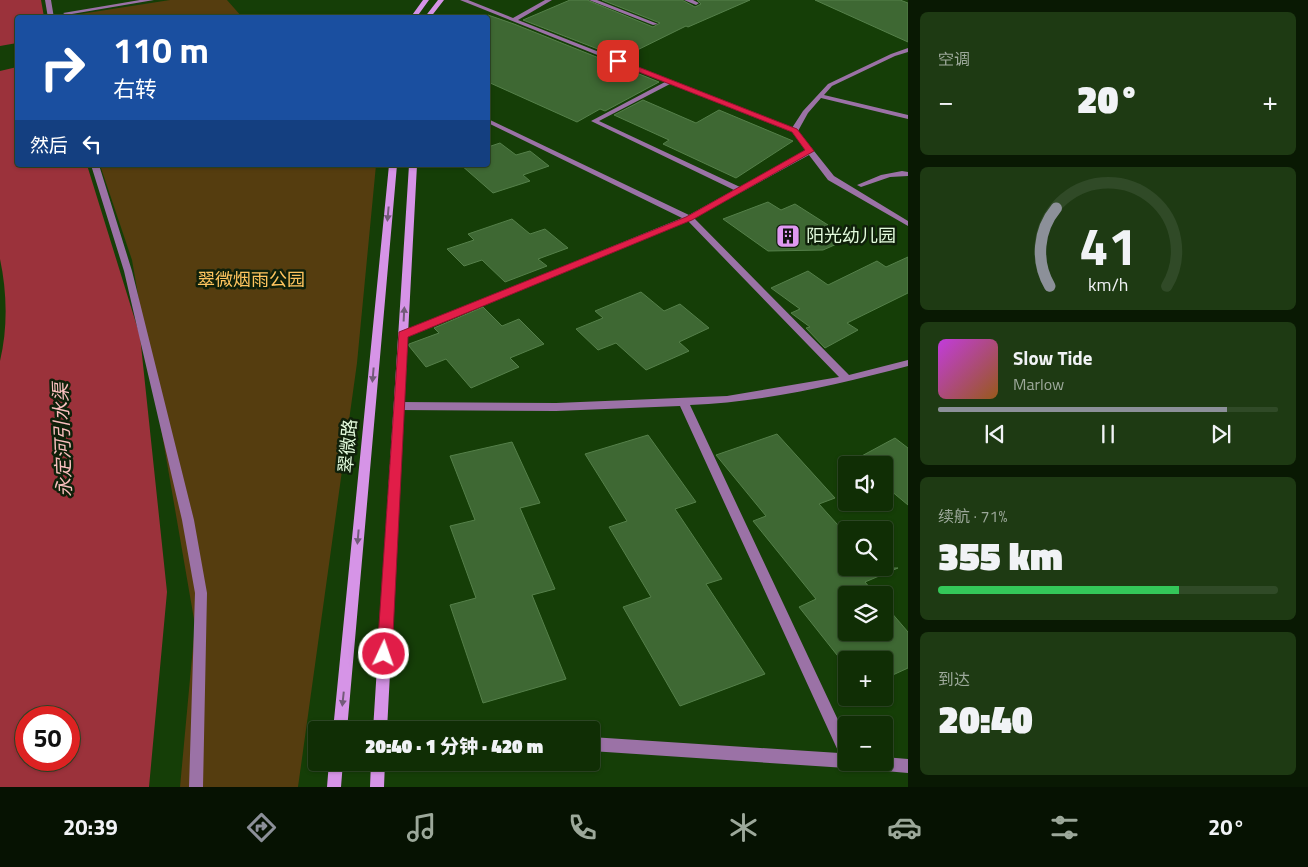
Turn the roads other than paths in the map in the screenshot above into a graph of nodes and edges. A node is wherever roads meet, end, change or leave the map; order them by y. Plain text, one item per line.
1 (48, 0) edge
2 (151, 0) edge
3 (426, 0) edge
4 (442, 0) edge
5 (463, 0) edge
6 (549, 0) edge
7 (592, 0) edge
8 (687, 0) edge
9 (696, 3) dead end
10 (66, 13) dead end
11 (50, 15) edge
12 (415, 15) edge
13 (430, 15) edge
14 (514, 20) junction
15 (655, 24) dead end
16 (908, 50) edge
17 (670, 82) junction
18 (820, 96) junction
19 (908, 117) edge
20 (490, 122) edge
21 (794, 131) junction
22 (810, 151) junction
23 (96, 167) edge
24 (393, 167) edge
25 (413, 167) edge
26 (908, 174) edge
27 (861, 185) dead end
28 (741, 190) junction
29 (689, 218) junction
30 (908, 224) edge
31 (403, 335) junction
32 (908, 363) edge
33 (847, 379) junction
34 (683, 402) junction
35 (399, 406) junction
36 (341, 721) edge
37 (381, 721) edge
38 (838, 735) edge
39 (600, 745) edge
40 (838, 760) edge
41 (893, 765) edge
42 (908, 766) edge
43 (335, 771) edge
44 (378, 771) edge
45 (196, 787) edge
46 (334, 787) edge
47 (377, 787) edge

1 - 11 street
2 - 10 street
3 - 12 main road
4 - 13 main road
5 - 14 street
6 - 14 street
7 - 15 street
8 - 9 street
14 - 17 street
16 - 18 street
17 - 21 street
17 - 28 street
18 - 19 street
18 - 21 street
20 - 29 street
21 - 22 street
22 - 28 street
22 - 30 street
23 - 45 street
24 -> 36 main road, 翠微路
31 -> 25 main road
26 - 27 street
28 - 29 street
29 - 31 street
29 - 33 street
31 - 35 main road
32 - 33 street
33 - 34 street
34 - 35 street
34 - 38 street
35 - 37 main road
39 - 40 street
41 - 42 street
43 - 46 main road
44 - 47 main road

